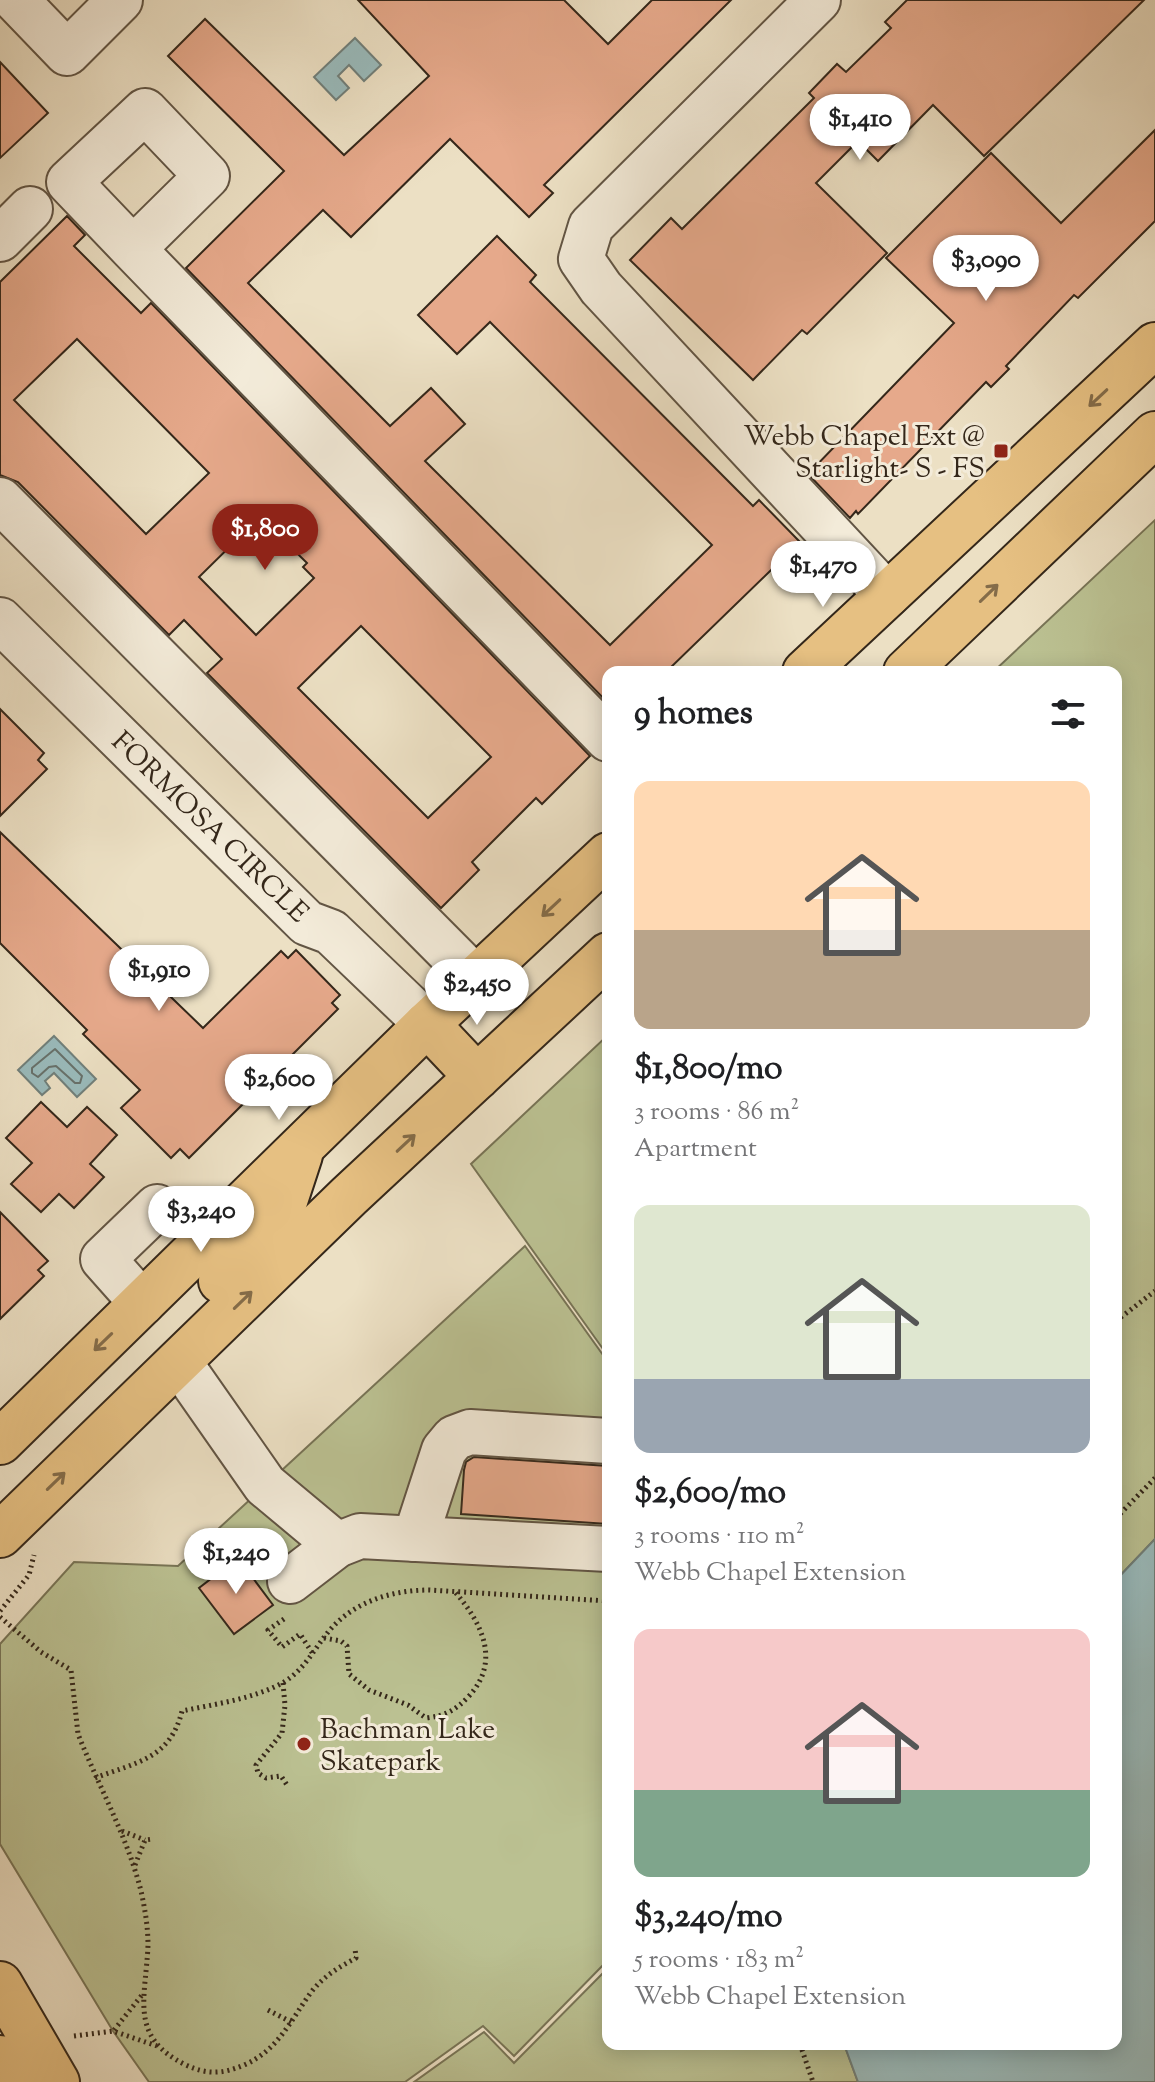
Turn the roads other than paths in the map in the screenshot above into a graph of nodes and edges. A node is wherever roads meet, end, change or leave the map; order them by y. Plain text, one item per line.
1 (16, 0) edge
2 (120, 0) edge
3 (818, 0) edge
4 (30, 209) dead end
5 (0, 239) edge
6 (133, 249) dead end
7 (1155, 345) edge
8 (1155, 434) edge
9 (0, 500) edge
10 (887, 595) junction
11 (0, 620) edge
12 (919, 659) edge
13 (811, 666) edge
14 (602, 733) edge
15 (602, 861) edge
16 (602, 961) edge
17 (475, 978) junction
18 (427, 1024) junction
19 (477, 1077) junction
20 (303, 1145) junction
21 (157, 1207) dead end
22 (142, 1303) junction
23 (179, 1362) junction
24 (602, 1441) edge
25 (0, 1442) edge
26 (415, 1539) junction
27 (17, 1540) edge
28 (337, 1545) junction
29 (602, 1549) edge
30 (290, 1581) dead end
31 (0, 1984) edge
32 (0, 2058) edge
33 (15, 2082) edge
34 (57, 2082) edge

1 - 2 lane
3 - 10 lane
4 - 5 lane
6 - 14 lane
7 -> 10 main road
12 -> 8 main road
9 - 17 lane
10 - 12 main road
10 - 13 main road
11 - 18 lane, FORMOSA CIRCLE
15 -> 17 main road
16 - 19 main road
17 - 18 main road
18 - 19 main road
18 - 20 main road
23 -> 19 main road
20 - 22 main road
20 - 23 main road
21 - 22 lane
22 -> 25 main road
27 -> 23 main road
23 - 28 lane
24 - 26 lane
26 - 28 lane
26 - 29 lane
28 - 30 lane
31 - 34 main road
32 - 33 main road

